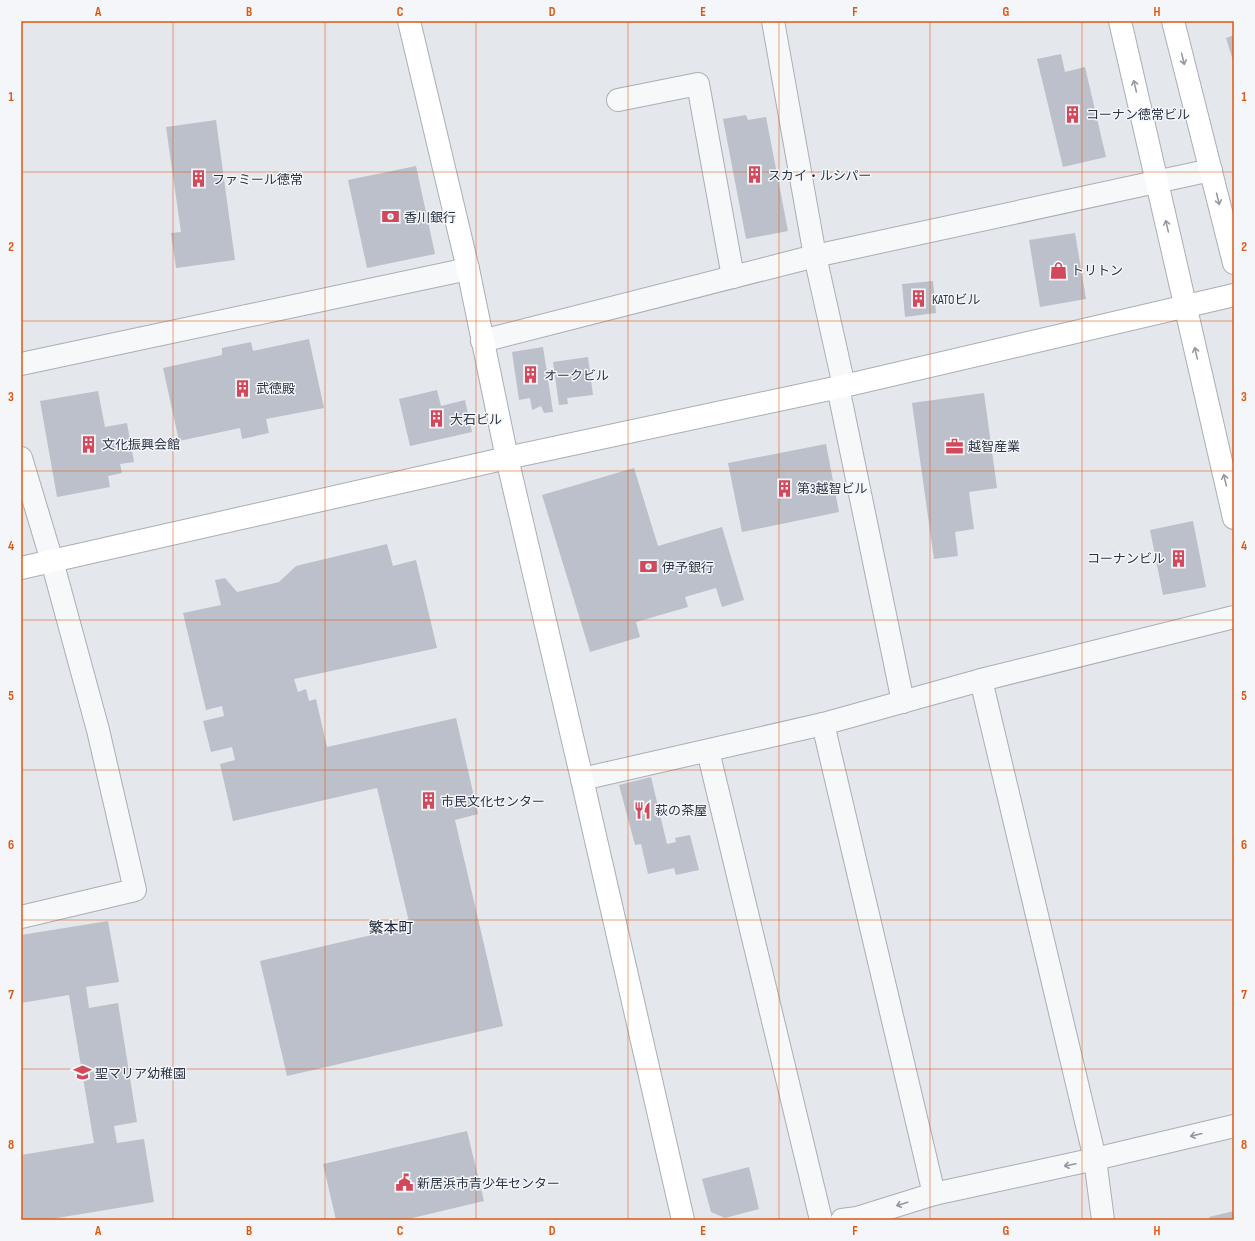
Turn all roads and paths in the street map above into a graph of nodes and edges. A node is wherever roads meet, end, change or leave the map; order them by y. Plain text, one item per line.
1 (409, 21) edge
2 (773, 21) edge
3 (1120, 21) edge
4 (1173, 21) edge
5 (618, 100) dead end
6 (1211, 170) junction
7 (1157, 181) junction
8 (815, 256) junction
9 (1234, 263) edge
10 (468, 269) junction
11 (733, 277) junction
12 (1234, 295) edge
13 (1186, 306) junction
14 (482, 341) junction
15 (21, 364) edge
16 (841, 387) junction
17 (21, 458) edge
18 (507, 458) junction
19 (1234, 518) edge
20 (52, 561) junction
21 (21, 568) edge
22 (1234, 617) edge
23 (981, 680) junction
24 (903, 702) junction
25 (823, 724) junction
26 (708, 751) junction
27 (582, 779) junction
28 (21, 917) edge
29 (1234, 1126) edge
30 (1094, 1159) junction
31 (934, 1194) junction
32 (683, 1220) edge
33 (821, 1220) edge
34 (842, 1220) edge
35 (1103, 1220) edge

1 - 10 street
2 - 8 street
7 -> 3 street
4 -> 6 street
5 - 11 street
6 - 7 street
6 -> 9 street
7 - 8 street
13 -> 7 street
8 - 11 street
8 - 16 street
10 - 14 street
10 - 15 street
11 - 14 street
12 - 13 street
13 - 16 street
19 -> 13 street
14 - 18 street
16 - 18 street
16 - 24 street
17 - 20 street
18 - 20 street
18 - 27 street
20 - 21 street
20 - 28 street
22 - 23 street
23 - 24 street
23 - 30 street
24 - 25 street
25 - 26 street
25 - 31 street
26 - 27 street
26 - 33 street
27 - 32 street
29 -> 30 street
30 -> 31 street
30 - 35 street
31 -> 34 street

